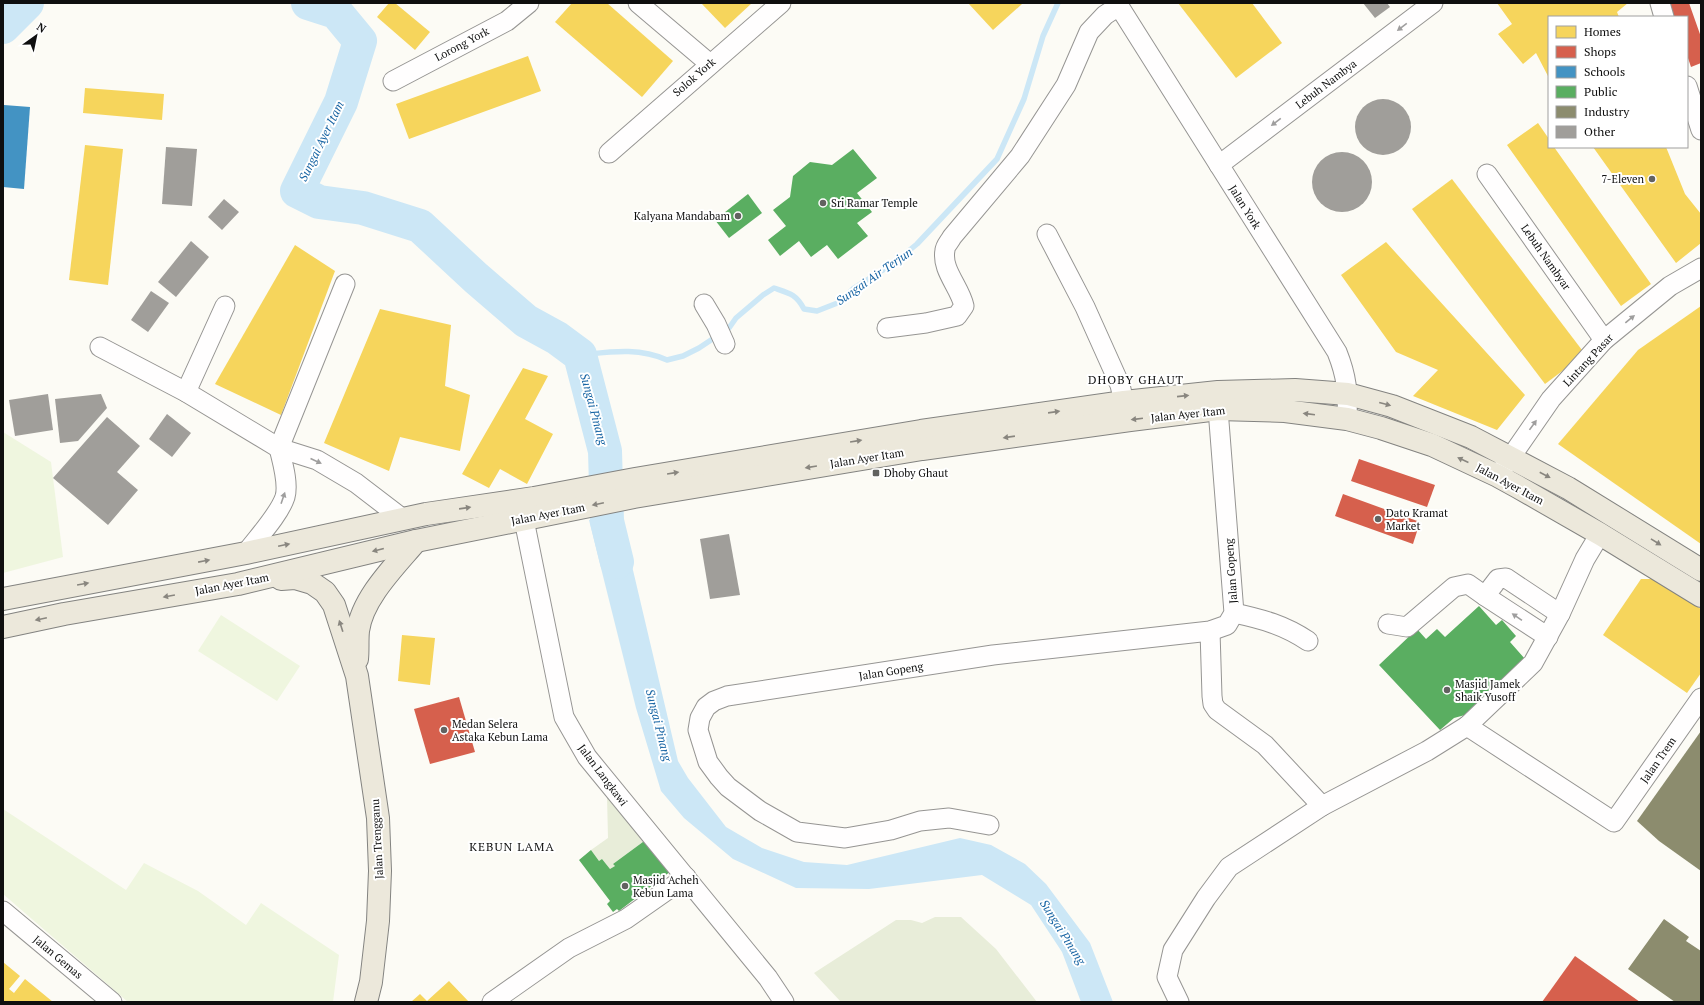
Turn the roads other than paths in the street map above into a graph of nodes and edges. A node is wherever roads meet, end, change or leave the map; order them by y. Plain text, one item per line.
1 (529, 3) edge
2 (638, 3) edge
3 (780, 3) edge
4 (1433, 3) edge
5 (1660, 3) edge
6 (1118, 4) edge
7 (1664, 16) edge
8 (710, 64) junction
9 (393, 81) dead end
10 (1688, 89) edge
11 (1701, 130) edge
12 (609, 153) dead end
13 (1219, 165) junction
14 (1487, 174) dead end
15 (1047, 234) dead end
16 (1701, 268) edge
17 (345, 284) dead end
18 (704, 304) dead end
19 (225, 306) dead end
20 (887, 328) dead end
21 (1604, 340) junction
22 (725, 344) dead end
23 (100, 347) dead end
24 (186, 392) junction
25 (1348, 394) junction
26 (1124, 402) junction
27 (1218, 409) junction
28 (1347, 419) junction
29 (279, 448) junction
30 (1510, 456) junction
31 (1498, 476) junction
32 (634, 488) junction
33 (522, 510) junction
34 (403, 519) junction
35 (1600, 534) junction
36 (416, 541) junction
37 (246, 553) junction
38 (1701, 570) edge
39 (238, 584) junction
40 (1485, 596) junction
41 (1701, 596) edge
42 (3, 599) edge
43 (1234, 613) junction
44 (1560, 614) junction
45 (1388, 624) dead end
46 (3, 627) edge
47 (1210, 631) junction
48 (1548, 638) junction
49 (1308, 641) dead end
50 (357, 676) junction
51 (1701, 698) edge
52 (1467, 726) junction
53 (1322, 806) junction
54 (989, 825) dead end
55 (686, 877) junction
56 (3, 911) edge
57 (112, 1002) edge
58 (366, 1002) edge
59 (492, 1002) edge
60 (784, 1002) edge
61 (1179, 1002) edge

1 - 9 street, Lorong York
2 - 8 street
3 - 8 street, Solok York
4 -> 13 street, Lebuh Nambya
5 - 7 street
6 - 13 street, Jalan York
6 - 20 street
8 - 12 street, Solok York
10 - 11 street
13 - 25 street, Jalan York
14 - 21 street, Lebuh Nambyar
15 - 26 street
21 -> 16 street, Lintang Pasar
17 - 29 street
18 - 22 street
19 - 24 street
30 -> 21 street, Lintang Pasar
23 - 24 street
24 - 29 street
26 -> 25 main road, Jalan Ayer Itam
25 - 28 street, Jalan York
25 -> 30 main road, Jalan Ayer Itam
32 -> 26 main road, Jalan Ayer Itam
28 -> 27 main road, Jalan Ayer Itam
27 -> 32 main road, Jalan Ayer Itam
27 - 43 street, Jalan Gopeng
31 -> 28 main road, Jalan Ayer Itam
29 -> 34 street
37 -> 29 street
30 - 31 street, Lintang Pasar
30 -> 38 main road, Jalan Ayer Itam
31 - 35 main road, Jalan Ayer Itam
32 - 33 main road, Jalan Ayer Itam
34 -> 33 main road, Jalan Ayer Itam
33 - 36 main road, Jalan Ayer Itam
33 - 55 street, Jalan Langkawi
37 -> 34 main road, Jalan Ayer Itam
35 - 41 main road, Jalan Ayer Itam
35 - 44 street
36 -> 39 main road, Jalan Ayer Itam
36 - 50 main road, Jalan Trengganu
42 -> 37 main road, Jalan Ayer Itam
39 -> 46 main road, Jalan Ayer Itam
50 -> 39 main road, Jalan Trengganu
40 - 44 street
40 - 45 street
48 -> 40 street
43 - 47 street, Jalan Gopeng
43 - 49 street
44 - 48 street
47 - 53 street
47 - 54 street, Jalan Gopeng
48 - 52 street
50 - 58 main road, Jalan Trengganu
51 - 52 street, Jalan Trem
52 - 53 street
53 - 61 street
55 - 59 street
55 - 60 street, Jalan Langkawi
56 - 57 street, Jalan Gemas

